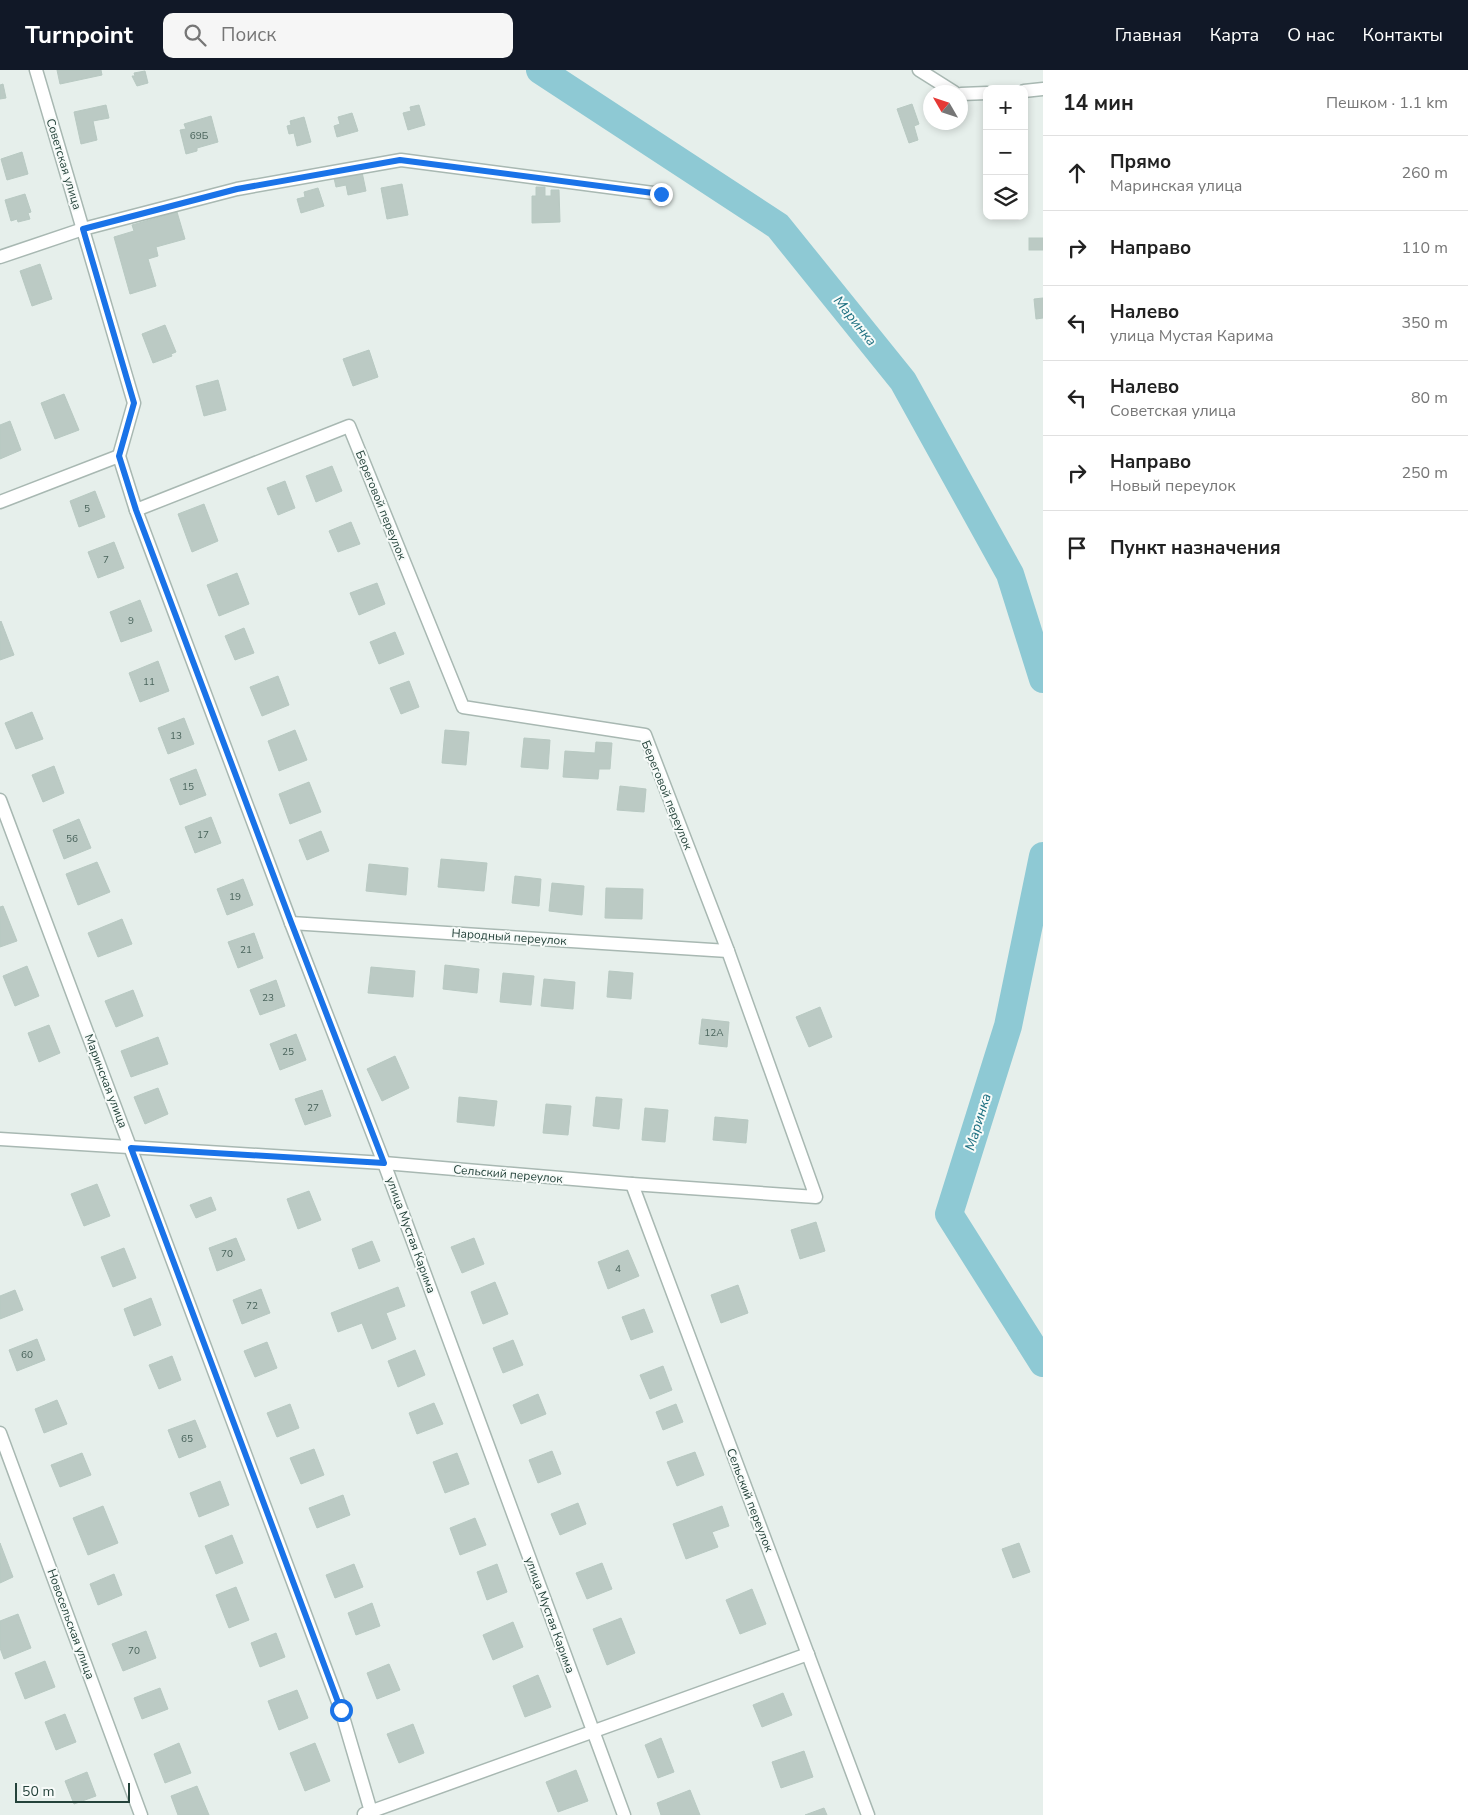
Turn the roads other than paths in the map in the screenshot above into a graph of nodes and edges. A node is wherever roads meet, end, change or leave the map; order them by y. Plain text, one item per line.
1 (36, 70) edge
2 (919, 70) edge
3 (943, 85) edge
4 (1043, 89) edge
5 (1028, 91) edge
6 (983, 93) edge
7 (968, 94) edge
8 (661, 194) dead end
9 (83, 229) junction
10 (0, 257) edge
11 (119, 456) junction
12 (0, 502) edge
13 (136, 510) junction
14 (0, 800) edge
15 (291, 922) junction
16 (728, 951) junction
17 (0, 1139) edge
18 (131, 1148) junction
19 (384, 1163) junction
20 (632, 1184) junction
21 (816, 1197) joint
22 (0, 1433) edge
23 (808, 1654) junction
24 (593, 1733) junction
25 (368, 1814) edge
26 (141, 1815) edge
27 (624, 1815) edge
28 (868, 1815) edge

1 - 9 street, Советская улица
2 - 3 street
4 - 5 street
6 - 7 street
8 - 9 street
9 - 10 street
9 - 11 street, Советская улица
11 - 12 street
11 - 13 street, улица Мустая Карима
13 - 15 street, улица Мустая Карима
13 - 16 street, Береговой переулок
14 - 18 street, Маринская улица
15 - 16 street, Народный переулок
15 - 19 street, улица Мустая Карима
16 - 21 street, Береговой переулок
17 - 18 street, Сельский переулок
18 - 19 street, Сельский переулок
18 - 25 street, Маринская улица
19 - 20 street, Сельский переулок
19 - 24 street, улица Мустая Карима
20 - 21 street, Сельский переулок
20 - 23 street, Сельский переулок
22 - 26 street, Новосельская улица
23 - 24 street
23 - 28 street, Сельский переулок
24 - 25 street
24 - 27 street, улица Мустая Карима

